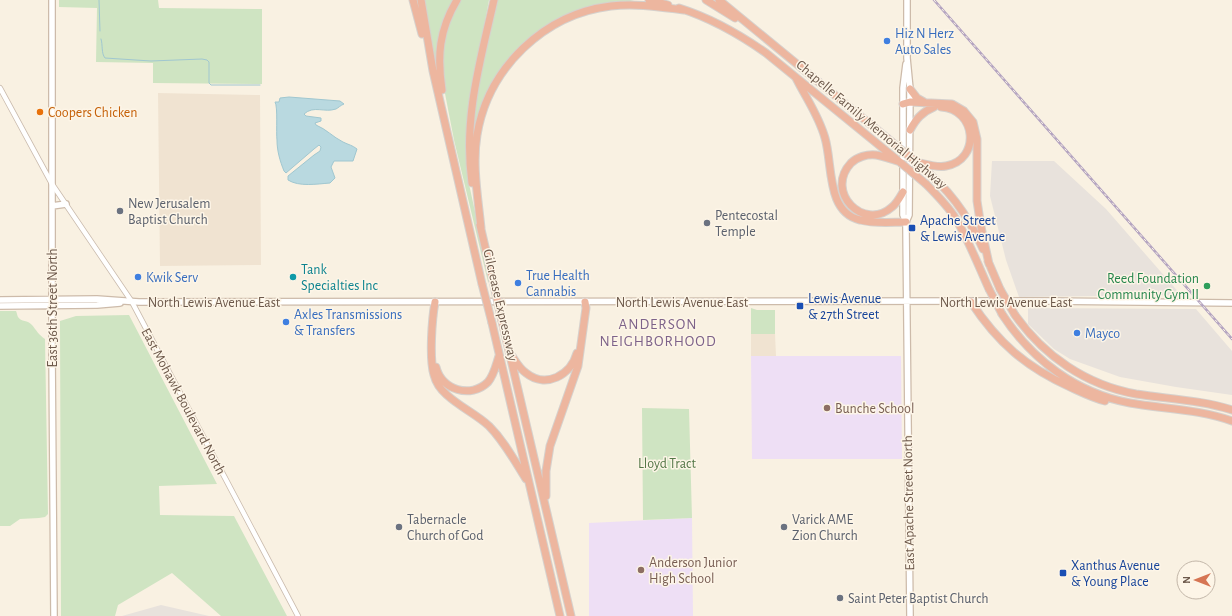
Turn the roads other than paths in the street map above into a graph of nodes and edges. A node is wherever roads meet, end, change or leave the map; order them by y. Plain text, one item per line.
1 (52, 0) edge
2 (413, 0) edge
3 (421, 0) edge
4 (457, 0) edge
5 (494, 0) edge
6 (649, 0) edge
7 (706, 0) edge
8 (719, 0) edge
9 (907, 0) edge
10 (684, 10) junction
11 (762, 36) junction
12 (907, 58) junction
13 (795, 76) junction
14 (0, 88) edge
15 (910, 89) junction
16 (924, 102) junction
17 (907, 104) junction
18 (934, 107) junction
19 (442, 111) junction
20 (910, 130) junction
21 (447, 133) junction
22 (887, 155) junction
23 (926, 167) junction
24 (52, 184) junction
25 (903, 192) junction
26 (66, 204) junction
27 (52, 206) junction
28 (906, 222) junction
29 (481, 228) junction
30 (989, 264) junction
31 (52, 299) junction
32 (0, 300) edge
33 (132, 302) junction
34 (435, 302) junction
35 (585, 302) junction
36 (906, 302) junction
37 (971, 302) junction
38 (1232, 303) edge
39 (0, 306) edge
40 (52, 306) junction
41 (510, 353) junction
42 (499, 354) junction
43 (1150, 406) junction
44 (1232, 410) edge
45 (1232, 420) edge
46 (529, 484) junction
47 (546, 509) junction
48 (54, 616) edge
49 (298, 616) edge
50 (560, 616) edge
51 (571, 616) edge
52 (910, 616) edge

1 - 24 main road, East 36th Street North
2 - 19 highway
3 - 19 highway, Gilcrease Expressway
4 - 21 highway
5 - 29 highway, Gilcrease Expressway
6 - 10 highway, Chapelle Family Memorial Highway
7 - 11 highway
8 - 11 highway, Chapelle Family Memorial Highway
9 - 12 main road, East Apache Street North
10 - 13 highway, Chapelle Family Memorial Highway
10 - 29 highway
11 - 23 highway, Chapelle Family Memorial Highway, bridge
12 - 15 main road, East Apache Street North
12 - 17 main road, East Apache Street North
13 - 22 highway, Chapelle Family Memorial Highway
13 - 28 highway
14 - 24 street, East Mohawk Boulevard North
15 - 16 highway
15 - 17 main road, East Apache Street North
16 - 17 highway
16 - 30 highway
17 - 18 highway
17 - 20 main road, East Apache Street North
17 - 25 main road, East Apache Street North
18 - 20 highway
18 - 23 highway
19 - 21 highway, Gilcrease Expressway
20 - 28 main road, East Apache Street North
21 - 42 highway, Gilcrease Expressway, bridge
22 - 25 highway
22 - 43 highway, Chapelle Family Memorial Highway, bridge
23 - 30 highway, Chapelle Family Memorial Highway
24 - 26 street, East Mohawk Boulevard North
24 - 27 main road, East 36th Street North
25 - 28 main road, East Apache Street North
26 - 27 main road
26 - 33 street, East Mohawk Boulevard North
27 - 31 main road, East 36th Street North
28 - 36 main road, East Apache Street North
29 - 41 highway, Gilcrease Expressway, bridge
30 - 44 highway, Chapelle Family Memorial Highway, bridge
31 - 32 main road, North Lewis Avenue East
31 - 33 main road, North Lewis Avenue East
31 - 40 main road, East 36th Street North
33 - 34 main road, North Lewis Avenue East
33 - 40 main road, North Lewis Avenue East
33 - 49 street, East Mohawk Boulevard North
34 - 35 main road, North Lewis Avenue East
34 - 42 highway
34 - 46 highway
35 - 36 main road, North Lewis Avenue East
35 - 41 highway
35 - 47 highway
36 - 37 main road, North Lewis Avenue East
36 - 52 main road, East Apache Street North
37 - 38 main road, North Lewis Avenue East
37 - 43 highway
39 - 40 main road, North Lewis Avenue East
40 - 48 main road, East 36th Street North
41 - 47 highway, Gilcrease Expressway
42 - 46 highway, Gilcrease Expressway
43 - 45 highway, Chapelle Family Memorial Highway
46 - 50 highway, Gilcrease Expressway
47 - 51 highway, Gilcrease Expressway

